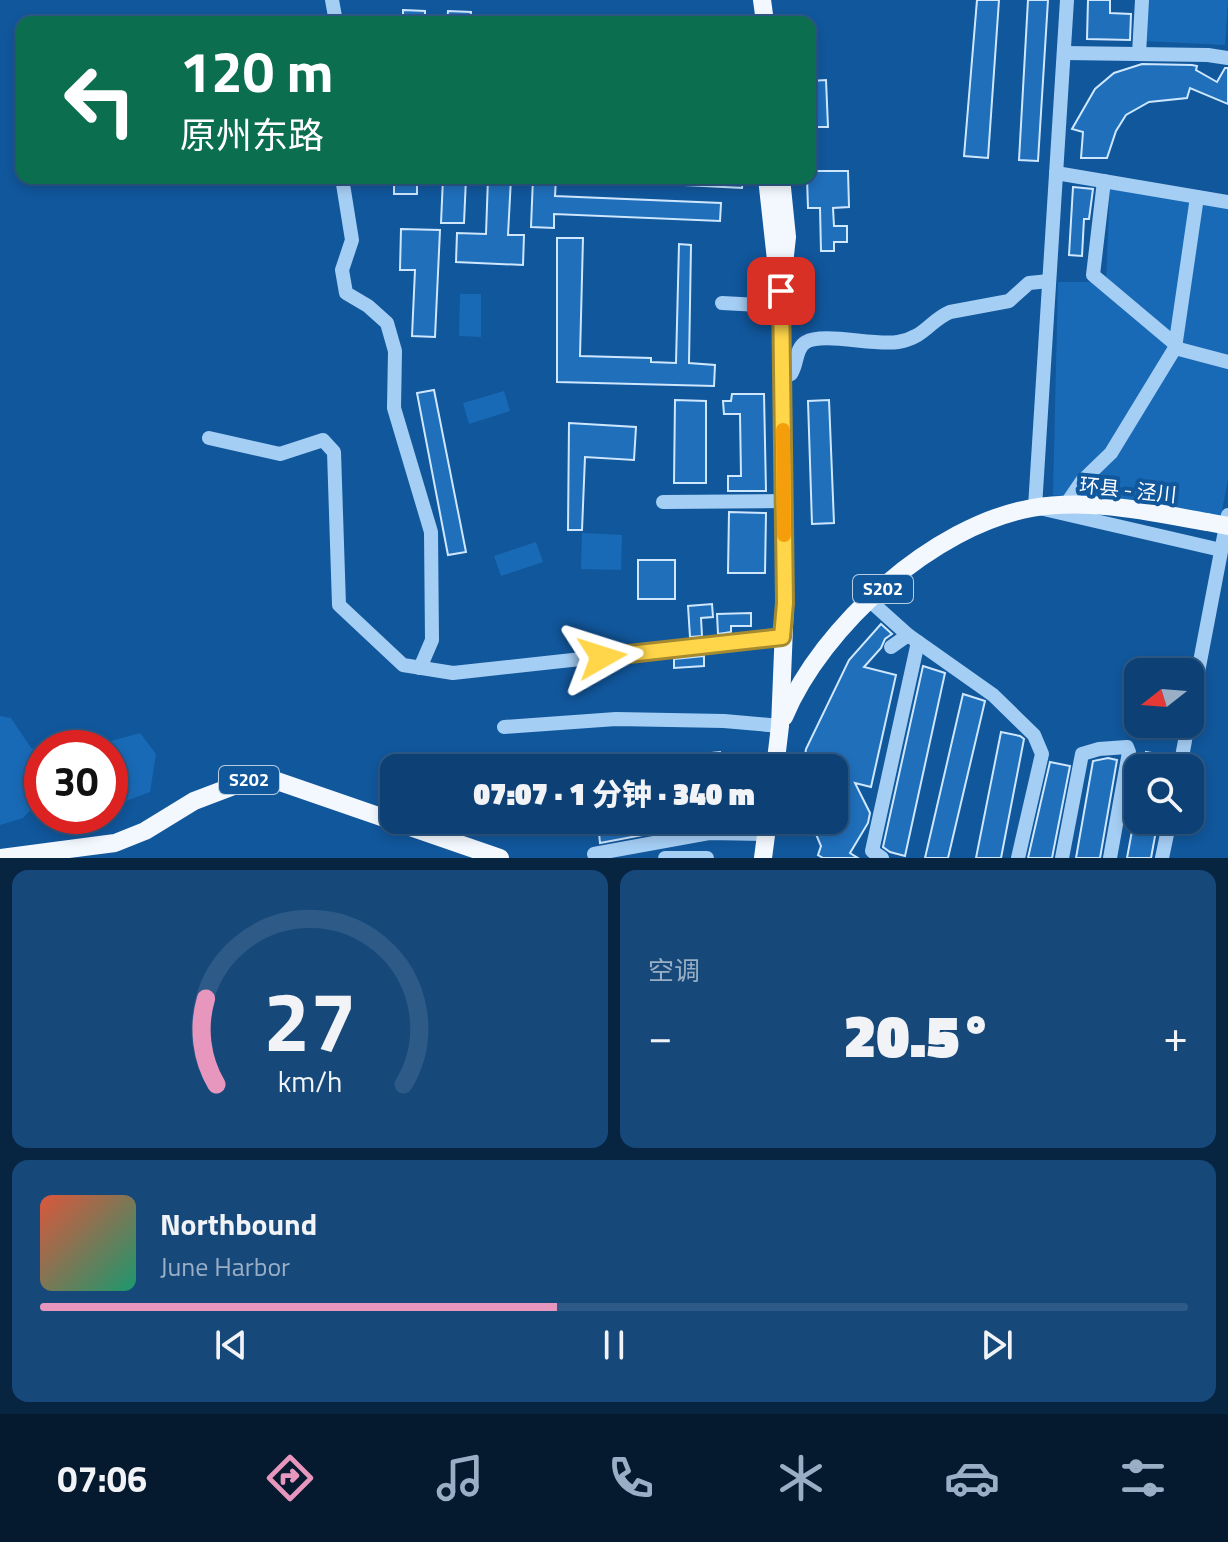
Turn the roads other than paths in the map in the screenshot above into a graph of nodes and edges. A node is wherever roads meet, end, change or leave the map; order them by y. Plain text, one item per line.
1 (1067, 0) edge
2 (1142, 0) edge
3 (1064, 53) junction
4 (1139, 54) junction
5 (1228, 58) edge
6 (1056, 173) junction
7 (1104, 181) junction
8 (343, 184) edge
9 (767, 184) edge
10 (782, 184) edge
11 (1197, 197) junction
12 (1228, 202) edge
13 (1049, 281) junction
14 (781, 298) junction
15 (722, 303) dead end
16 (1175, 346) junction
17 (1228, 362) edge
18 (782, 377) junction
19 (209, 438) dead end
20 (783, 501) junction
21 (663, 502) dead end
22 (1065, 506) junction
23 (1035, 507) junction
24 (1228, 515) edge
25 (1228, 526) edge
26 (1221, 550) junction
27 (869, 600) junction
28 (782, 637) junction
29 (913, 638) junction
30 (891, 647) dead end
31 (1201, 658) edge
32 (420, 668) junction
33 (780, 726) junction
34 (504, 727) dead end
35 (777, 754) edge
36 (704, 834) edge
37 (766, 834) edge
38 (1167, 834) edge
39 (594, 854) dead end
40 (0, 858) edge
41 (500, 858) edge
42 (665, 858) edge
43 (707, 858) edge
44 (763, 858) edge
45 (882, 858) edge
46 (1018, 858) edge
47 (1062, 858) edge
48 (1110, 858) edge
49 (1162, 858) edge

1 - 3 street
2 - 4 street
3 - 4 street
3 - 6 street
4 - 5 street
6 - 7 street
6 - 13 street
7 - 11 street
7 - 16 street
8 - 32 street
9 - 14 main road
10 - 14 main road
11 - 12 street
11 - 16 street
13 - 18 street
13 - 23 street
14 - 15 street
14 - 18 main road
16 - 17 street
16 - 22 street
18 - 20 main road
19 - 32 street
20 - 21 street
20 - 28 main road
22 - 23 main road, 环县 - 泾川 / S202
22 - 25 main road, 环县 - 泾川 / S202, bridge
23 - 26 street
23 - 27 main road, 环县 - 泾川 / S202
24 - 26 street
26 - 31 street
27 - 29 street
27 - 33 main road, 环县 - 泾川 / S202
28 - 32 street
28 - 33 main road
29 - 30 street
29 - 45 street
29 - 46 street
33 - 34 street
33 - 35 main road, S202
36 - 39 street
37 - 44 main road
38 - 49 street
40 - 41 main road, S202
42 - 43 street
47 - 48 street

